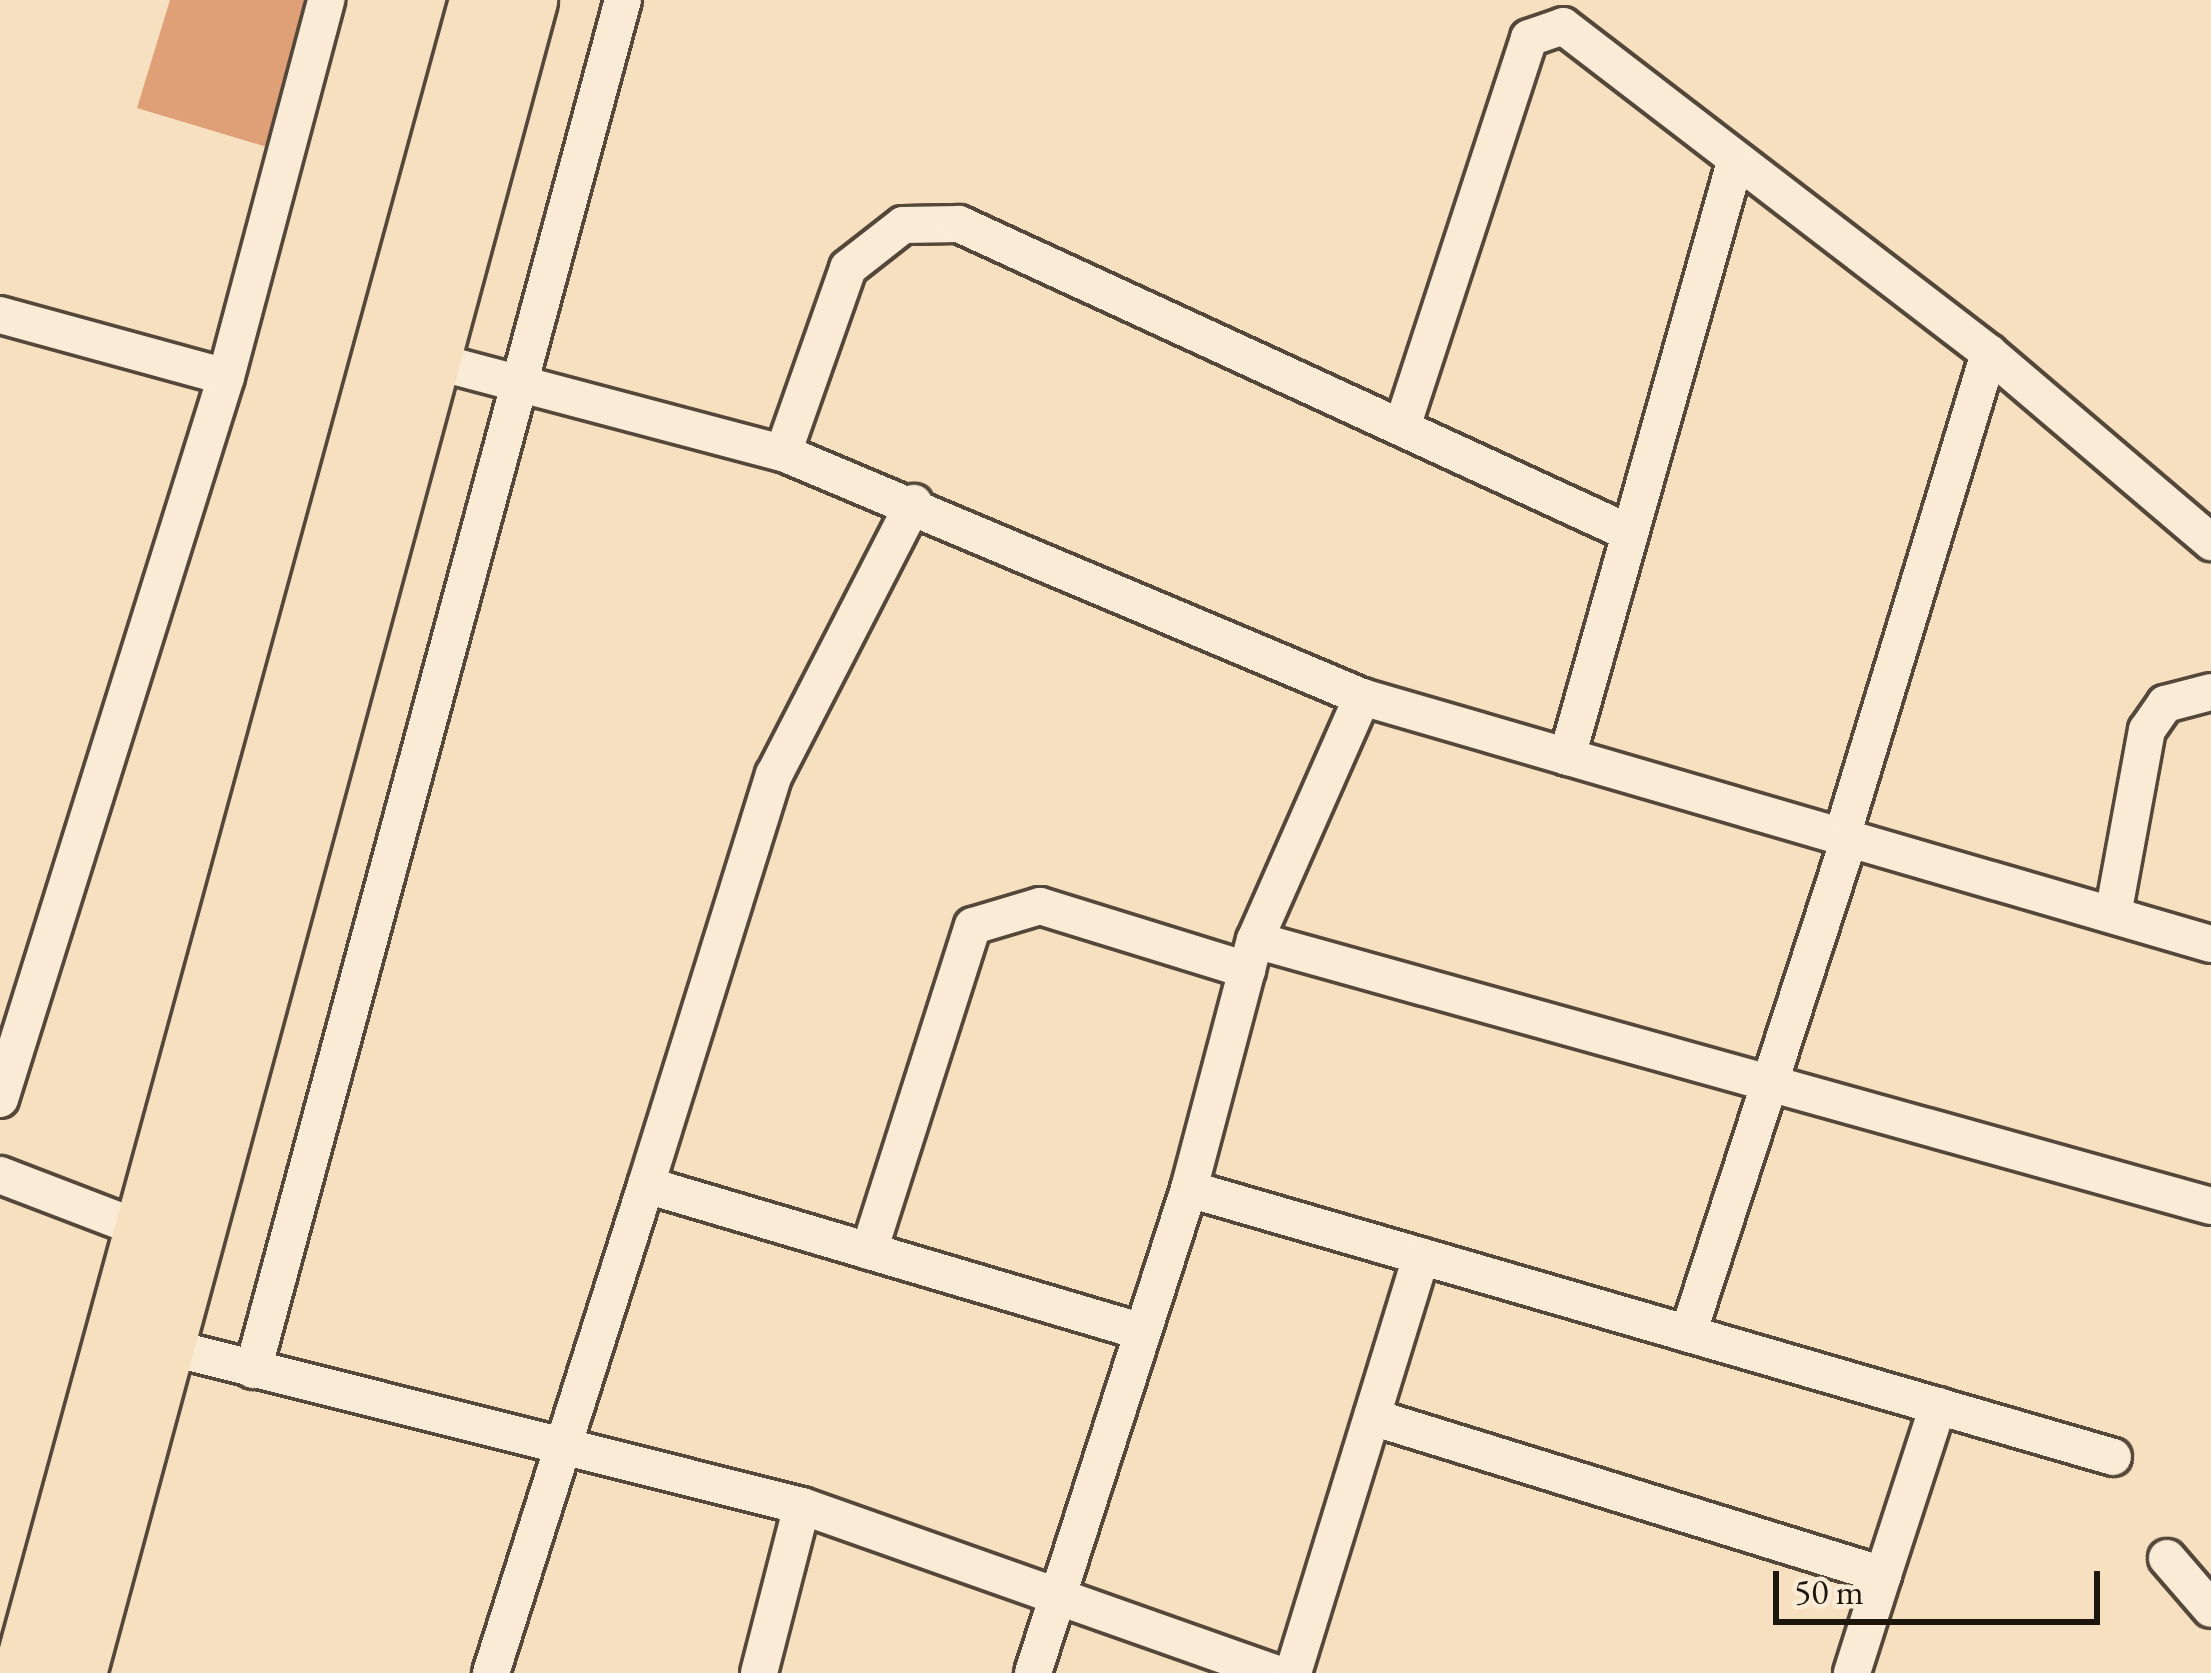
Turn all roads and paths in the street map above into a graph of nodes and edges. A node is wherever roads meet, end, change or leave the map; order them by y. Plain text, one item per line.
1 (326, 0) edge
2 (478, 0) edge
3 (528, 0) edge
4 (622, 0) edge
5 (1735, 162) junction
6 (0, 315) edge
7 (1989, 353) junction
8 (430, 360) junction
9 (226, 376) junction
10 (521, 384) junction
11 (1402, 427) junction
12 (783, 452) junction
13 (914, 503) junction
14 (1623, 530) junction
15 (2211, 542) edge
16 (2211, 692) edge
17 (1362, 697) junction
18 (1567, 757) junction
19 (1846, 838) junction
20 (2113, 915) junction
21 (2211, 944) edge
22 (1251, 955) junction
23 (1770, 1083) junction
24 (0, 1099) edge
25 (0, 1174) edge
26 (646, 1185) junction
27 (1190, 1189) junction
28 (2211, 1206) edge
29 (143, 1230) junction
30 (869, 1251) junction
31 (1421, 1256) junction
32 (1143, 1332) junction
33 (1688, 1334) junction
34 (160, 1345) junction
35 (253, 1370) junction
36 (1938, 1406) junction
37 (1372, 1417) junction
38 (557, 1452) junction
39 (2113, 1457) dead end
40 (802, 1506) junction
41 (2167, 1558) dead end
42 (1883, 1575) junction
43 (1059, 1593) junction
44 (2211, 1609) edge
45 (22, 1673) edge
46 (77, 1673) edge
47 (491, 1673) edge
48 (759, 1673) edge
49 (1034, 1673) edge
50 (1274, 1673) edge
51 (1293, 1673) edge
52 (1852, 1673) edge

1 - 9 street
2 - 29 main road
3 - 8 main road
4 - 10 street
5 - 7 street
5 - 11 street
5 - 14 street
6 - 9 street
7 - 15 street
7 - 19 street
8 - 10 street
8 - 34 main road
9 - 24 street
10 - 12 street
10 - 35 street
11 - 12 street
11 - 14 street
12 - 13 street
13 - 17 street
13 - 26 street
14 - 18 street
16 - 20 street
17 - 18 street
17 - 22 street
18 - 19 street
19 - 20 street
19 - 23 street
20 - 21 street
22 - 23 street
22 - 27 street
22 - 30 street
23 - 28 street
23 - 33 street
25 - 29 street
26 - 30 street
26 - 38 street
27 - 31 street
27 - 32 street
29 - 45 main road
30 - 32 street
31 - 33 street
31 - 37 street
32 - 43 street
33 - 36 street
34 - 35 street
34 - 46 main road
35 - 38 street
36 - 39 street
36 - 42 street
37 - 42 street
37 - 51 street
38 - 40 street
38 - 47 street
40 - 43 street
40 - 48 street
41 - 44 street
42 - 52 street
43 - 49 street
43 - 50 street

